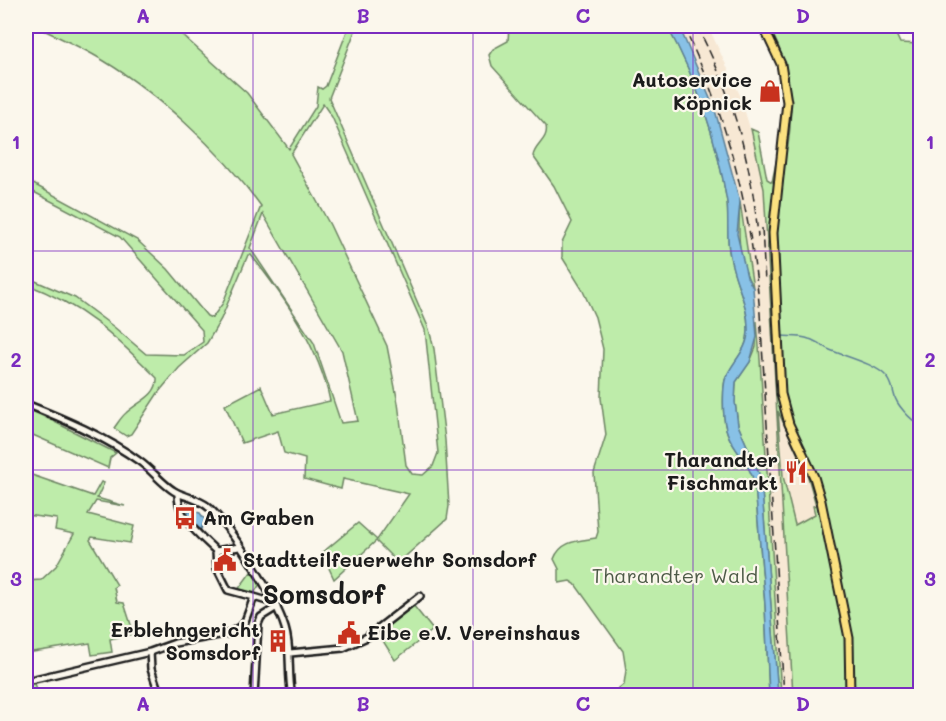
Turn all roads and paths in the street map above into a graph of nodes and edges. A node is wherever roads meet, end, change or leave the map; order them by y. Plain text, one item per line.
1 (763, 26) edge
2 (26, 404) edge
3 (178, 493) junction
4 (240, 547) junction
5 (216, 551) junction
6 (420, 596) dead end
7 (254, 597) junction
8 (272, 598) junction
9 (277, 607) junction
10 (150, 652) junction
11 (290, 653) junction
12 (26, 681) edge
13 (290, 694) edge
14 (160, 696) edge
15 (254, 696) edge
16 (850, 696) edge

1 - 16 main road
2 - 3 street
3 - 4 street
3 - 5 street
4 - 5 street
4 - 8 street
5 - 7 street
6 - 11 street
7 - 8 street
7 - 10 street
8 - 9 street
9 - 11 street
9 - 15 street
10 - 12 street
10 - 14 street
11 - 13 street

